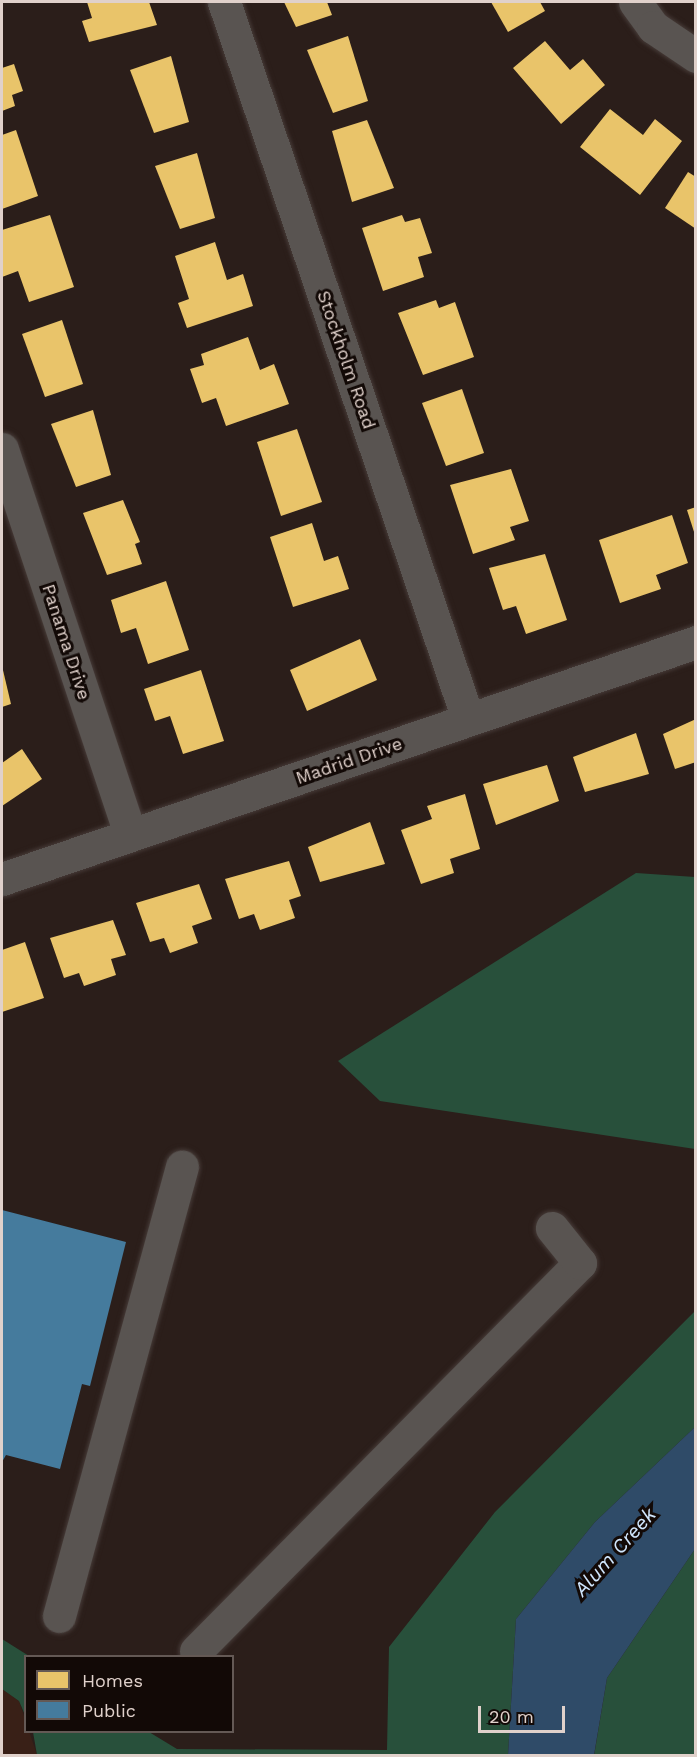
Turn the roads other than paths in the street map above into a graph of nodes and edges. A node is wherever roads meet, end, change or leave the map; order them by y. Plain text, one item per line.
1 (224, 2) edge
2 (635, 2) edge
3 (696, 56) edge
4 (2, 449) edge
5 (696, 642) edge
6 (468, 719) junction
7 (130, 834) junction
8 (2, 879) edge
9 (182, 1167) dead end
10 (552, 1228) dead end
11 (58, 1616) dead end
12 (196, 1651) dead end

1 - 6 street, Stockholm Road
2 - 3 street
4 - 7 street, Panama Drive
5 - 6 street, Madrid Drive
6 - 7 street, Madrid Drive
7 - 8 street, Madrid Drive
9 - 11 street
10 - 12 street

